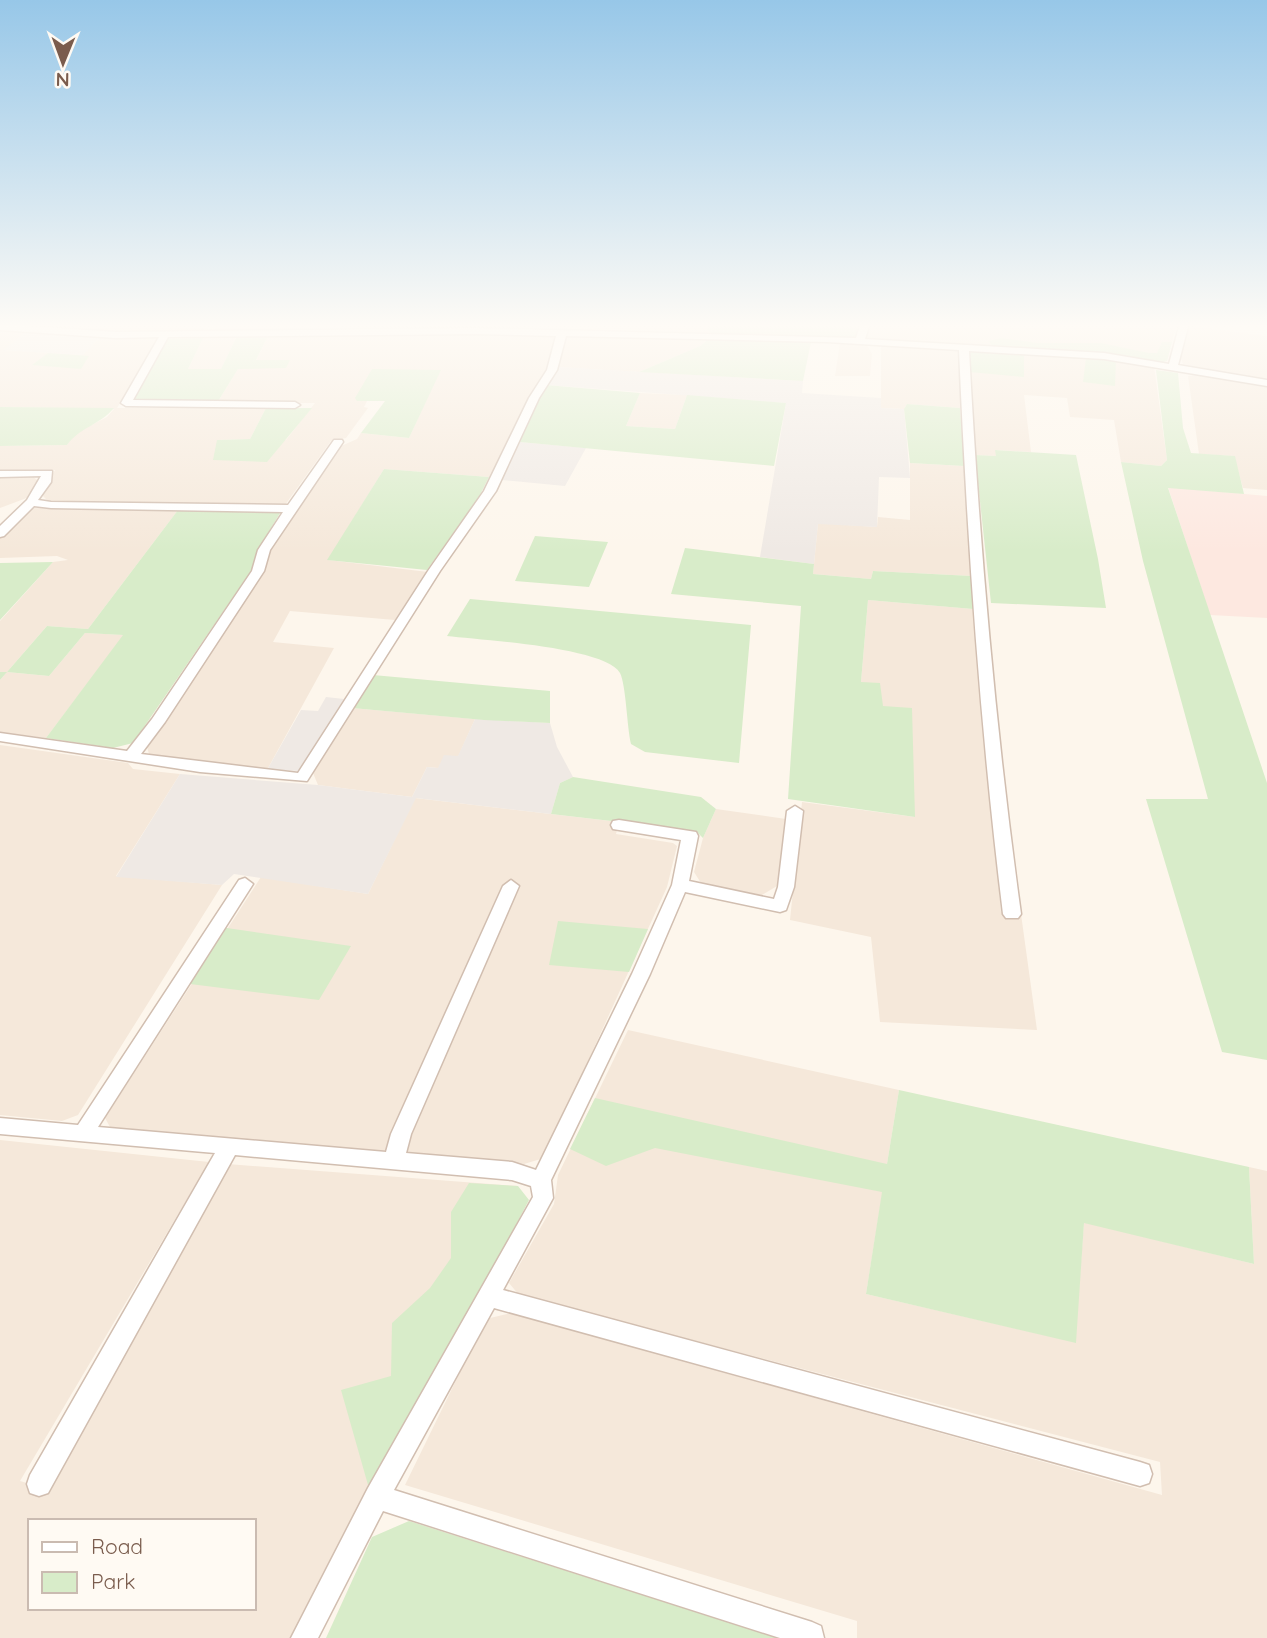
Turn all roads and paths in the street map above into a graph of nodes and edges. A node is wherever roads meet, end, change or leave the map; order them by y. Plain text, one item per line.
1 (128, 399) edge
2 (533, 399) edge
3 (966, 399) edge
4 (295, 405) dead end
5 (338, 442) dead end
6 (0, 474) edge
7 (31, 502) junction
8 (291, 509) junction
9 (0, 533) edge
10 (0, 737) edge
11 (131, 755) junction
12 (795, 811) dead end
13 (619, 825) dead end
14 (245, 884) dead end
15 (680, 885) junction
16 (511, 886) dead end
17 (1012, 914) dead end
18 (0, 1126) edge
19 (82, 1135) junction
20 (230, 1146) junction
21 (394, 1161) junction
22 (541, 1180) junction
23 (487, 1296) junction
24 (1140, 1474) dead end
25 (39, 1484) dead end
26 (377, 1497) junction
27 (812, 1635) dead end
28 (304, 1638) edge

1 - 4 street
2 - 11 street
3 - 17 street
5 - 8 street
6 - 7 street
7 - 8 street
7 - 9 street
8 - 11 street
10 - 11 street
12 - 15 street
13 - 15 street
14 - 19 street
15 - 22 street
16 - 21 street
18 - 19 street
19 - 20 street
20 - 21 street
20 - 25 street
21 - 22 street
22 - 23 street
23 - 24 street
23 - 26 street
26 - 27 street
26 - 28 street

